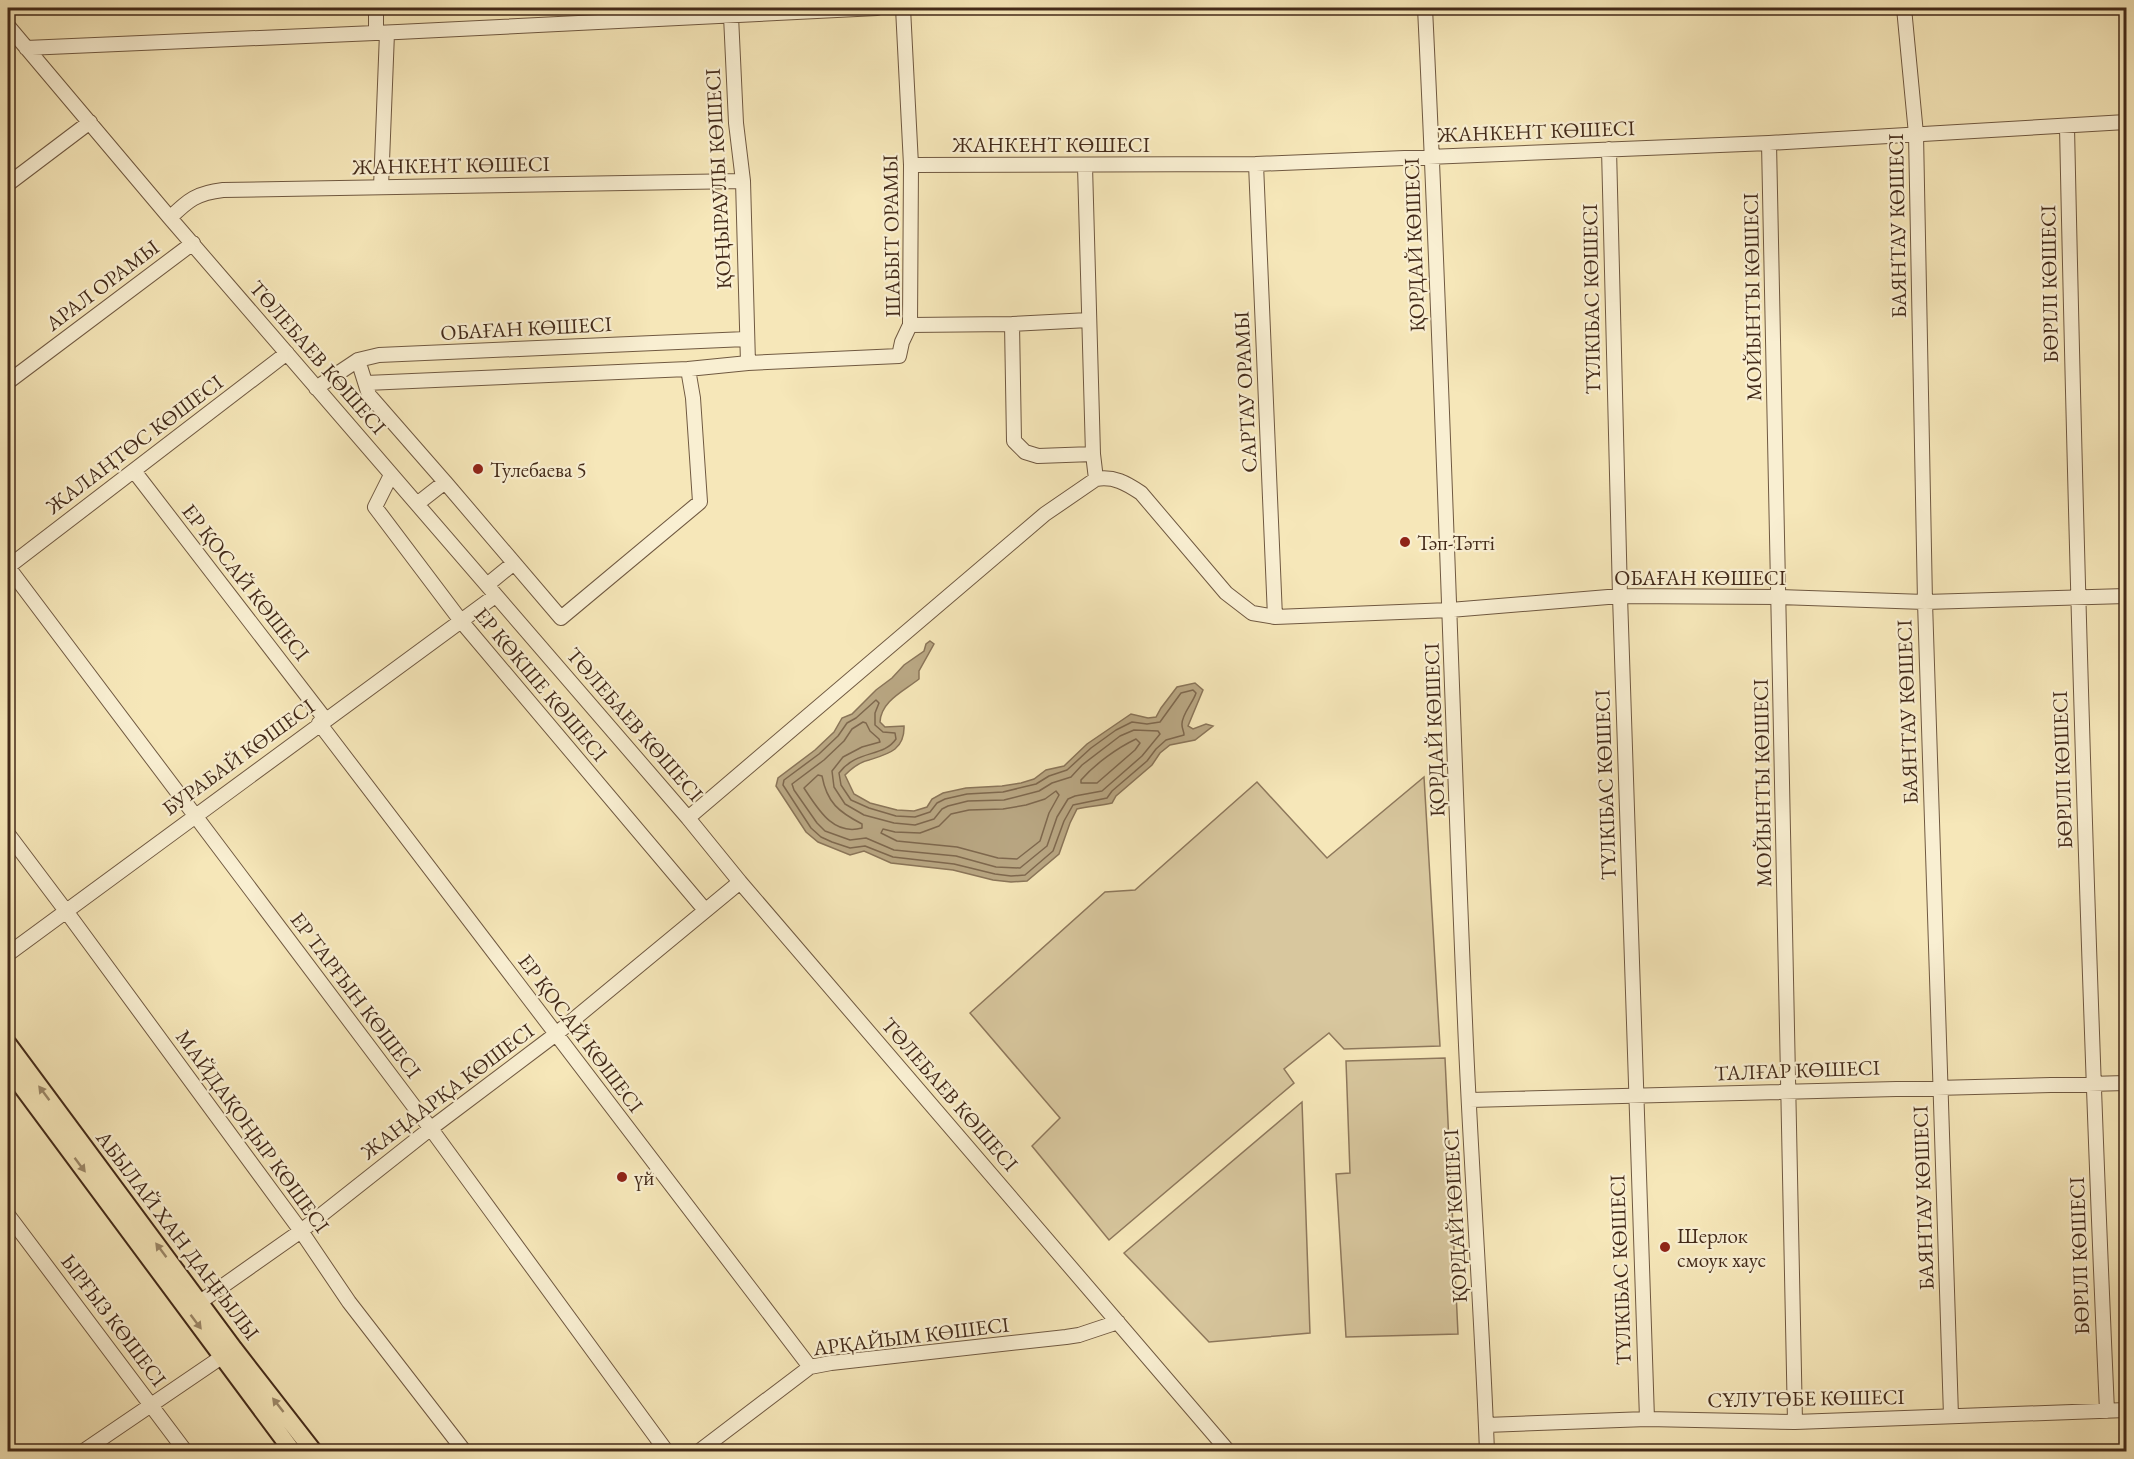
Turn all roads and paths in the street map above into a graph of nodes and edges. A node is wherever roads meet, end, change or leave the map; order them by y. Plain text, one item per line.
1 (376, 8) edge
2 (877, 8) edge
3 (903, 8) edge
4 (1425, 8) edge
5 (1904, 8) edge
6 (740, 13) edge
7 (8, 26) edge
8 (382, 33) junction
9 (26, 48) junction
10 (90, 122) junction
11 (2127, 123) edge
12 (2067, 127) junction
13 (1916, 134) junction
14 (1769, 143) junction
15 (1609, 148) junction
16 (1432, 156) junction
17 (1256, 164) junction
18 (911, 165) junction
19 (1085, 166) junction
20 (743, 181) junction
21 (8, 184) edge
22 (381, 187) junction
23 (170, 218) junction
24 (193, 243) junction
25 (1089, 320) junction
26 (1012, 324) junction
27 (910, 325) junction
28 (746, 339) junction
29 (608, 345) junction
30 (287, 353) junction
31 (358, 360) junction
32 (748, 363) junction
33 (688, 369) junction
34 (611, 372) junction
35 (8, 382) edge
36 (366, 383) junction
37 (316, 388) junction
38 (1093, 454) junction
39 (134, 471) junction
40 (391, 475) junction
41 (1096, 479) junction
42 (445, 482) junction
43 (417, 504) junction
44 (514, 563) junction
45 (8, 567) edge
46 (491, 590) junction
47 (1620, 596) junction
48 (2127, 596) edge
49 (1779, 597) junction
50 (2077, 597) junction
51 (1925, 602) junction
52 (1450, 609) junction
53 (1275, 617) junction
54 (460, 621) junction
55 (322, 721) junction
56 (195, 815) junction
57 (688, 818) junction
58 (8, 834) edge
59 (740, 882) junction
60 (66, 910) junction
61 (705, 910) junction
62 (8, 954) edge
63 (556, 1035) junction
64 (8, 1044) edge
65 (8, 1068) edge
66 (2092, 1083) junction
67 (2127, 1083) edge
68 (1940, 1086) junction
69 (1788, 1093) junction
70 (1635, 1095) junction
71 (1470, 1100) junction
72 (430, 1129) junction
73 (8, 1215) edge
74 (301, 1231) junction
75 (200, 1302) junction
76 (1118, 1322) junction
77 (228, 1352) junction
78 (810, 1367) junction
79 (151, 1404) junction
80 (2127, 1410) edge
81 (2106, 1411) junction
82 (1952, 1416) junction
83 (1647, 1419) junction
84 (1795, 1422) junction
85 (1486, 1425) junction
86 (8, 1447) edge
87 (11, 1452) edge
88 (82, 1452) edge
89 (186, 1452) edge
90 (293, 1452) edge
91 (314, 1452) edge
92 (465, 1452) edge
93 (667, 1452) edge
94 (698, 1452) edge
95 (1229, 1452) edge
96 (1487, 1452) edge

1 - 8 street
2 - 6 street
3 - 18 street, ШАБЫТ ОРАМЫ
4 - 16 street, ҚОРДАЙ КӨШЕСІ
5 - 13 street, БАЯНТАУ КӨШЕСІ
6 - 8 street
6 - 20 street, ҚОҢЫРАУЛЫ КӨШЕСІ
7 - 9 street, ТӨЛЕБАЕВ КӨШЕСІ
8 - 9 street
8 - 22 street
9 - 10 street, ТӨЛЕБАЕВ КӨШЕСІ
10 - 21 street
10 - 23 street, ТӨЛЕБАЕВ КӨШЕСІ
11 - 12 street, ЖАНКЕНТ КӨШЕСІ
12 - 13 street, ЖАНКЕНТ КӨШЕСІ
12 - 50 street, БӨРІЛІ КӨШЕСІ
13 - 14 street, ЖАНКЕНТ КӨШЕСІ
13 - 51 street, БАЯНТАУ КӨШЕСІ
14 - 15 street, ЖАНКЕНТ КӨШЕСІ
14 - 49 street, МОЙЫНТЫ КӨШЕСІ
15 - 16 street, ЖАНКЕНТ КӨШЕСІ
15 - 47 street, ТҮЛКІБАС КӨШЕСІ
16 - 17 street, ЖАНКЕНТ КӨШЕСІ
16 - 52 street, ҚОРДАЙ КӨШЕСІ
17 - 19 street, ЖАНКЕНТ КӨШЕСІ
17 - 53 street, САРТАУ ОРАМЫ
18 - 19 street, ЖАНКЕНТ КӨШЕСІ
18 - 27 street, ШАБЫТ ОРАМЫ
19 - 25 street
20 - 22 street, ЖАНКЕНТ КӨШЕСІ
20 - 28 street, ҚОҢЫРАУЛЫ КӨШЕСІ
22 - 23 street, ЖАНКЕНТ КӨШЕСІ
23 - 24 street, ТӨЛЕБАЕВ КӨШЕСІ
24 - 30 street, ТӨЛЕБАЕВ КӨШЕСІ
24 - 35 street, АРАЛ ОРАМЫ
25 - 26 street, ШАБЫТ ОРАМЫ
25 - 38 street
26 - 27 street, ШАБЫТ ОРАМЫ
26 - 38 street
27 - 32 street
28 - 29 street, ОБАҒАН КӨШЕСІ
28 - 32 street, ҚОҢЫРАУЛЫ КӨШЕСІ
29 - 31 street, ОБАҒАН КӨШЕСІ
29 - 34 street
30 - 37 street, ТӨЛЕБАЕВ КӨШЕСІ
30 - 39 street, ЖАЛАҢТӨС КӨШЕСІ
31 - 36 street
31 - 37 street, ОБАҒАН КӨШЕСІ
32 - 33 street
33 - 34 street
33 - 44 street
34 - 36 street
36 - 42 street
37 - 40 street, ТӨЛЕБАЕВ КӨШЕСІ
38 - 41 street
39 - 45 street, ЖАЛАҢТӨС КӨШЕСІ
39 - 55 street, ЕР ҚОСАЙ КӨШЕСІ
40 - 43 street, ТӨЛЕБАЕВ КӨШЕСІ
40 - 54 street, ЕР КӨКШЕ КӨШЕСІ
41 - 53 street, ОБАҒАН КӨШЕСІ
41 - 57 street
42 - 43 street
42 - 44 street
43 - 46 street, ТӨЛЕБАЕВ КӨШЕСІ
44 - 46 street, БУРАБАЙ КӨШЕСІ
45 - 56 street, ЕР ТАРҒЫН КӨШЕСІ
46 - 54 street, БУРАБАЙ КӨШЕСІ
46 - 57 street, ТӨЛЕБАЕВ КӨШЕСІ
47 - 49 street, ОБАҒАН КӨШЕСІ
47 - 52 street, ОБАҒАН КӨШЕСІ
47 - 70 street, ТҮЛКІБАС КӨШЕСІ
48 - 50 street, ОБАҒАН КӨШЕСІ
49 - 51 street, ОБАҒАН КӨШЕСІ
49 - 69 street, МОЙЫНТЫ КӨШЕСІ
50 - 51 street, ОБАҒАН КӨШЕСІ
50 - 66 street, БӨРІЛІ КӨШЕСІ
51 - 68 street, БАЯНТАУ КӨШЕСІ
52 - 53 street, ОБАҒАН КӨШЕСІ
52 - 71 street, ҚОРДАЙ КӨШЕСІ
54 - 55 street, БУРАБАЙ КӨШЕСІ
54 - 61 street, ЕР КӨКШЕ КӨШЕСІ
55 - 56 street, БУРАБАЙ КӨШЕСІ
55 - 63 street, ЕР ҚОСАЙ КӨШЕСІ
56 - 60 street, БУРАБАЙ КӨШЕСІ
56 - 72 street, ЕР ТАРҒЫН КӨШЕСІ
57 - 59 street, ТӨЛЕБАЕВ КӨШЕСІ
58 - 60 street, МАЙДАҚОҢЫР КӨШЕСІ
59 - 61 street, ЖАҢААРҚА КӨШЕСІ
59 - 76 street, ТӨЛЕБАЕВ КӨШЕСІ
60 - 62 street, БУРАБАЙ КӨШЕСІ
60 - 74 street, МАЙДАҚОҢЫР КӨШЕСІ
61 - 63 street, ЖАҢААРҚА КӨШЕСІ
63 - 72 street, ЖАҢААРҚА КӨШЕСІ
63 - 78 street, ЕР ҚОСАЙ КӨШЕСІ
75 -> 64 main road, АБЫЛАЙ ХАН ДАҢҒЫЛЫ
65 -> 77 main road, АБЫЛАЙ ХАН ДАҢҒЫЛЫ
66 - 67 street, ТАЛҒАР КӨШЕСІ
66 - 68 street, ТАЛҒАР КӨШЕСІ
66 - 81 street, БӨРІЛІ КӨШЕСІ
68 - 69 street, ТАЛҒАР КӨШЕСІ
68 - 82 street, БАЯНТАУ КӨШЕСІ
69 - 70 street, ТАЛҒАР КӨШЕСІ
69 - 84 street, МОЙЫНТЫ КӨШЕСІ
70 - 71 street, ТАЛҒАР КӨШЕСІ
70 - 83 street, ТҮЛКІБАС КӨШЕСІ
71 - 85 street, ҚОРДАЙ КӨШЕСІ
72 - 74 street, ЖАҢААРҚА КӨШЕСІ
72 - 93 street, ЕР ТАРҒЫН КӨШЕСІ
73 - 79 street, ЫРҒЫЗ КӨШЕСІ
74 - 75 street, ЖАҢААРҚА КӨШЕСІ
74 - 92 street, МАЙДАҚОҢЫР КӨШЕСІ
75 - 77 main road, АБЫЛАЙ ХАН ДАҢҒЫЛЫ
76 - 78 street, АРҚАЙЫМ КӨШЕСІ
76 - 95 street, ТӨЛЕБАЕВ КӨШЕСІ
77 - 79 street
77 - 90 main road, АБЫЛАЙ ХАН ДАҢҒЫЛЫ
91 -> 77 main road, АБЫЛАЙ ХАН ДАҢҒЫЛЫ
78 - 94 street, АРҚАЙЫМ КӨШЕСІ
79 - 88 street
79 - 89 street, ЫРҒЫЗ КӨШЕСІ
80 - 81 street, СҰЛУТӨБЕ КӨШЕСІ
81 - 82 street, СҰЛУТӨБЕ КӨШЕСІ
82 - 84 street, СҰЛУТӨБЕ КӨШЕСІ
83 - 84 street, СҰЛУТӨБЕ КӨШЕСІ
83 - 85 street, СҰЛУТӨБЕ КӨШЕСІ
85 - 96 street, ҚОРДАЙ КӨШЕСІ
86 - 87 street

